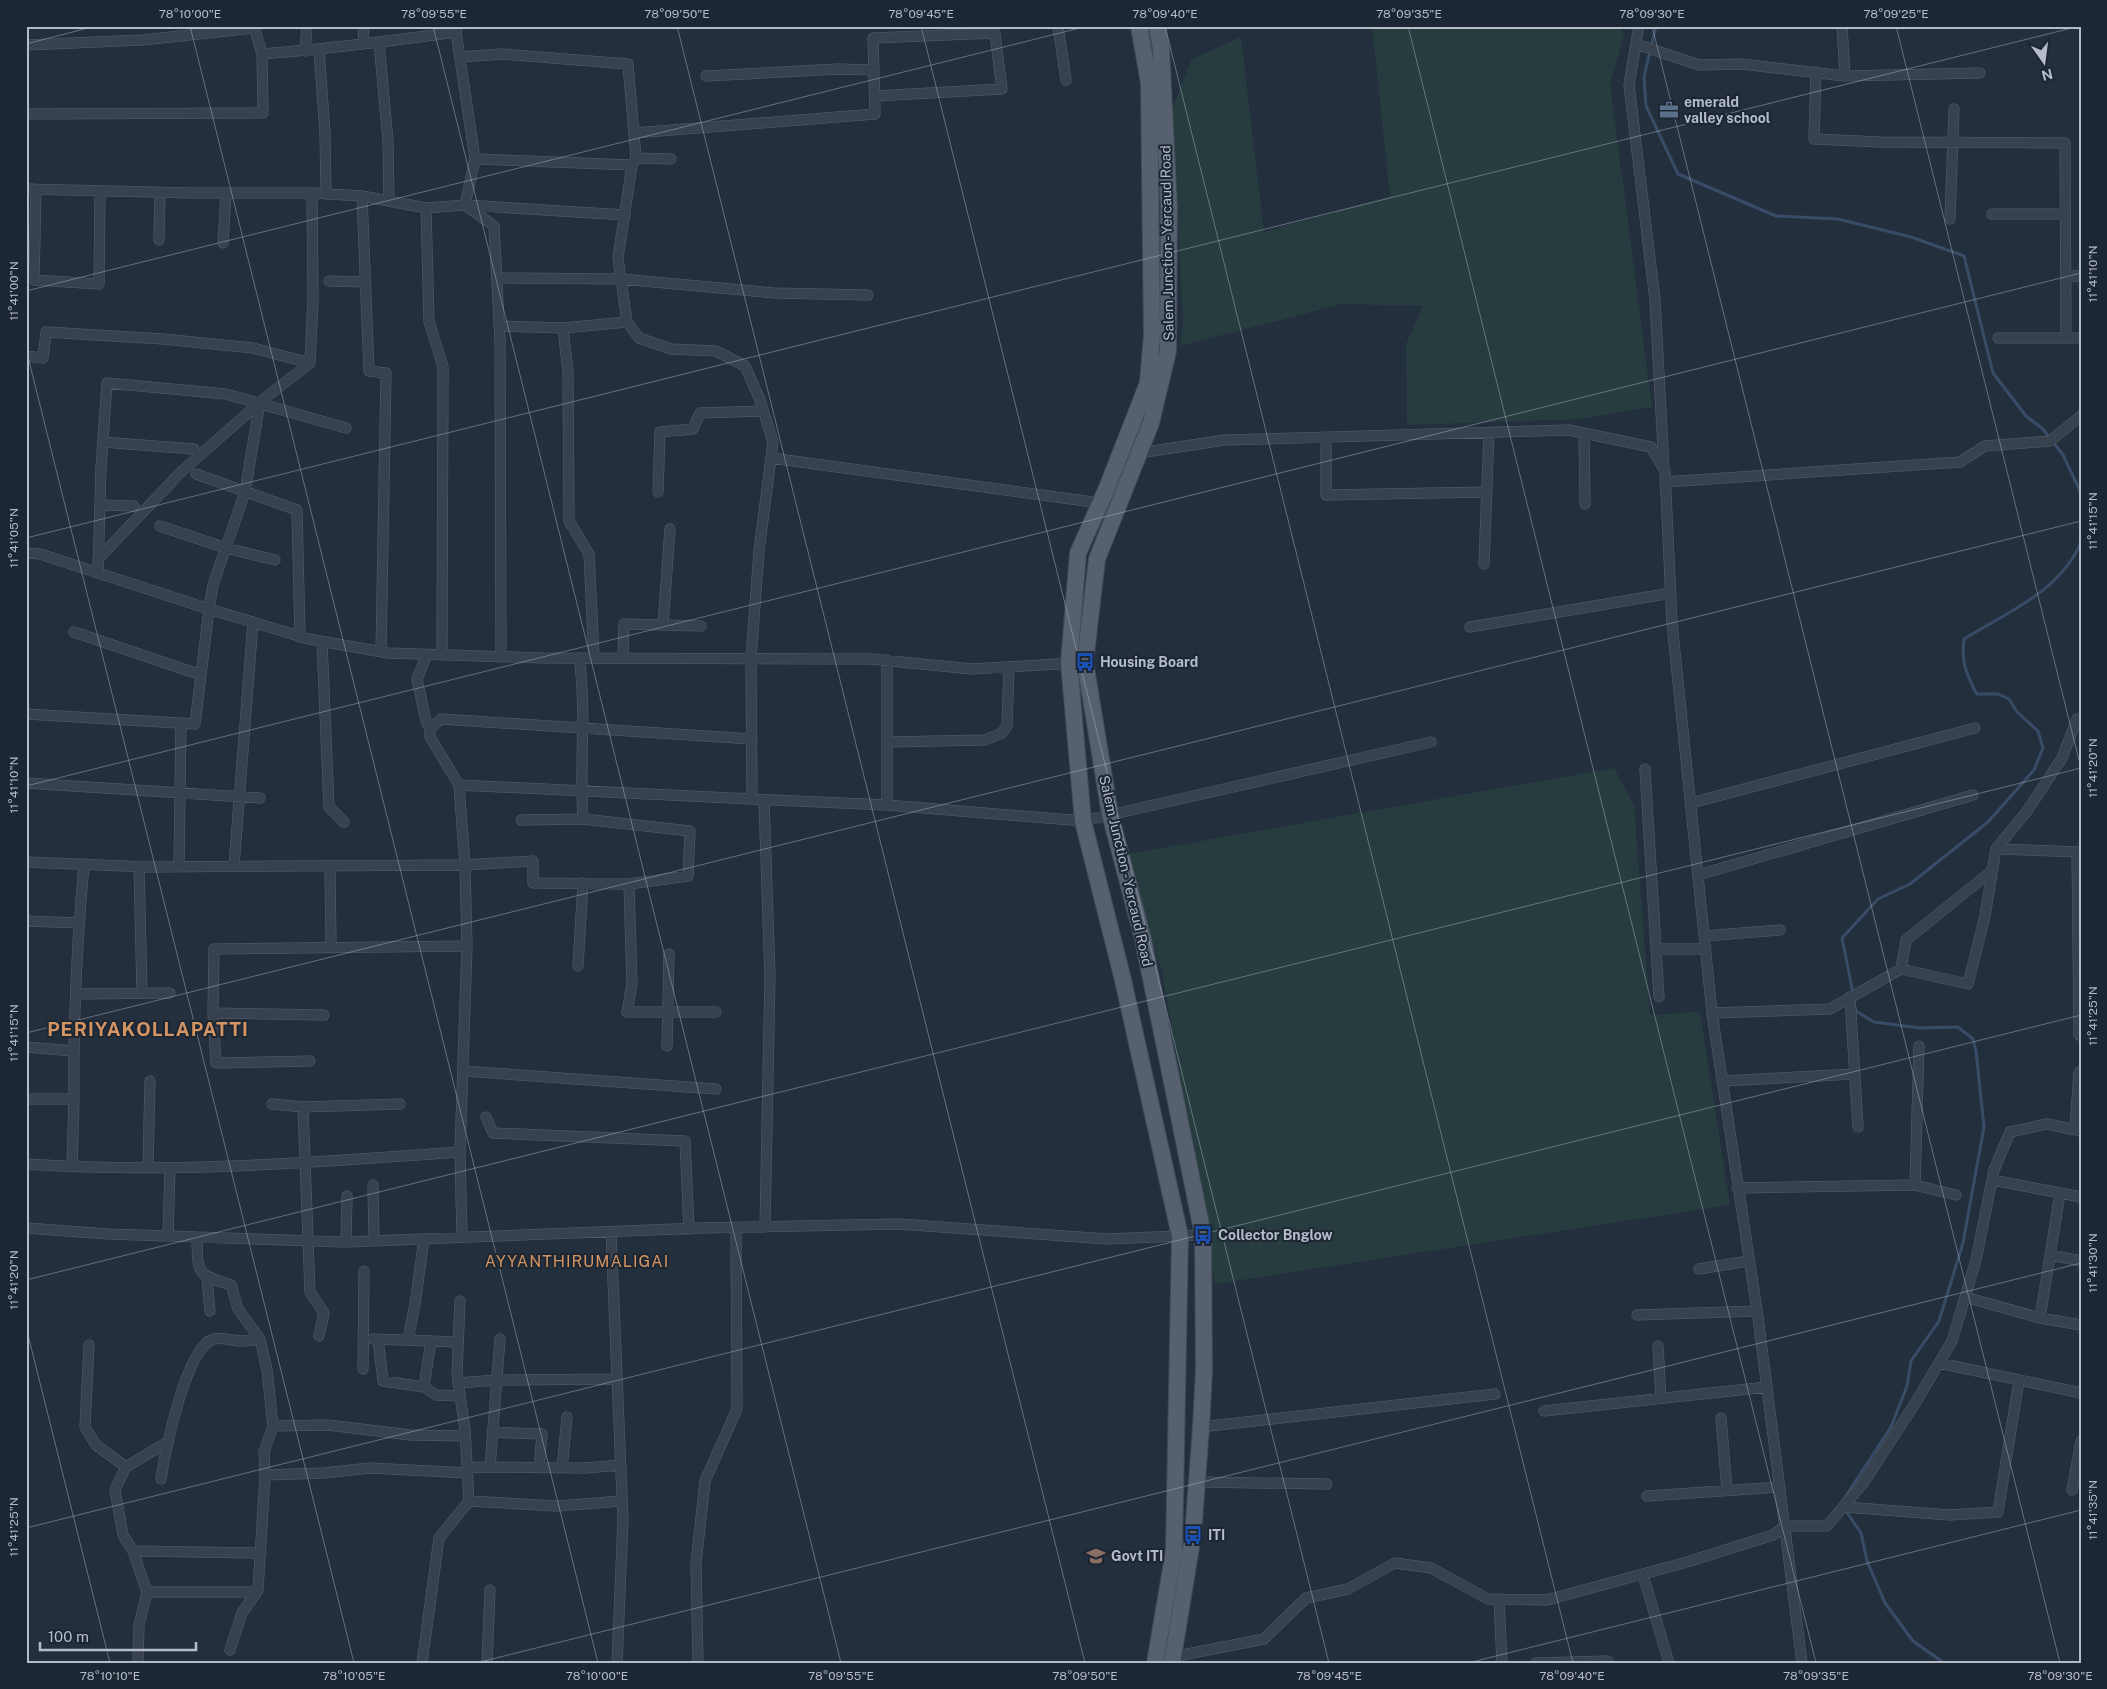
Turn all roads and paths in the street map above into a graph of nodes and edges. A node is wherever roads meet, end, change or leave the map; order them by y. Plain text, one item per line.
1 (308, 26) edge
2 (364, 26) edge
3 (1058, 26) edge
4 (1139, 26) edge
5 (1157, 26) edge
6 (1636, 26) edge
7 (1842, 26) edge
8 (254, 27) edge
9 (456, 29) edge
10 (995, 30) edge
11 (379, 42) junction
12 (363, 44) junction
13 (1636, 44) junction
14 (26, 45) edge
15 (319, 50) junction
16 (306, 51) junction
17 (262, 54) junction
18 (460, 57) junction
19 (874, 70) junction
20 (1816, 72) junction
21 (1980, 73) dead end
22 (706, 76) dead end
23 (1846, 76) junction
24 (1066, 80) dead end
25 (875, 96) junction
26 (1954, 109) dead end
27 (26, 114) edge
28 (634, 133) junction
29 (1952, 142) junction
30 (475, 159) junction
31 (671, 159) dead end
32 (634, 162) junction
33 (31, 189) edge
34 (100, 191) junction
35 (160, 192) junction
36 (312, 192) junction
37 (226, 193) junction
38 (326, 194) junction
39 (362, 196) junction
40 (389, 201) junction
41 (465, 205) junction
42 (426, 208) junction
43 (1992, 214) dead end
44 (2065, 214) junction
45 (625, 215) junction
46 (1950, 219) dead end
47 (159, 240) dead end
48 (223, 243) dead end
49 (2066, 276) junction
50 (2081, 276) edge
51 (497, 278) junction
52 (621, 279) junction
53 (330, 282) dead end
54 (365, 282) junction
55 (868, 295) dead end
56 (627, 322) junction
57 (499, 326) junction
58 (563, 328) junction
59 (1998, 338) dead end
60 (2066, 338) junction
61 (2081, 338) edge
62 (26, 356) edge
63 (310, 363) junction
64 (260, 402) junction
65 (763, 411) junction
66 (2081, 416) edge
67 (346, 428) dead end
68 (1489, 433) junction
69 (1584, 434) junction
70 (1326, 438) junction
71 (103, 442) junction
72 (194, 449) dead end
73 (1139, 453) junction
74 (771, 458) junction
75 (1665, 471) junction
76 (196, 474) dead end
77 (1665, 482) junction
78 (245, 492) junction
79 (658, 492) dead end
80 (1487, 492) junction
81 (1100, 503) junction
82 (1585, 504) dead end
83 (100, 505) junction
84 (134, 506) dead end
85 (160, 526) dead end
86 (670, 529) dead end
87 (226, 548) junction
88 (26, 553) edge
89 (98, 559) junction
90 (275, 560) dead end
91 (1484, 564) dead end
92 (98, 574) junction
93 (1671, 593) junction
94 (208, 609) junction
95 (253, 622) junction
96 (664, 625) junction
97 (701, 626) dead end
98 (1470, 627) dead end
99 (74, 632) dead end
100 (300, 637) junction
101 (322, 642) junction
102 (380, 652) junction
103 (427, 654) junction
104 (442, 654) junction
105 (501, 656) junction
106 (579, 658) junction
107 (594, 658) junction
108 (623, 658) junction
109 (751, 659) junction
110 (888, 660) junction
111 (1077, 662) junction
112 (1009, 667) junction
113 (201, 676) junction
114 (26, 714) edge
115 (2081, 719) edge
116 (181, 723) junction
117 (582, 728) junction
118 (1975, 728) dead end
119 (430, 729) junction
120 (752, 739) junction
121 (887, 742) junction
122 (1431, 742) dead end
123 (1645, 769) dead end
124 (26, 784) edge
125 (459, 785) junction
126 (581, 791) junction
127 (180, 794) junction
128 (1973, 795) dead end
129 (239, 797) junction
130 (260, 798) dead end
131 (752, 799) junction
132 (764, 800) junction
133 (1691, 803) junction
134 (887, 805) junction
135 (1110, 814) junction
136 (583, 819) junction
137 (521, 820) dead end
138 (344, 822) dead end
139 (1084, 822) junction
140 (1996, 849) junction
141 (2079, 852) edge
142 (26, 862) edge
143 (84, 864) junction
144 (465, 865) junction
145 (139, 866) junction
146 (178, 866) junction
147 (234, 866) junction
148 (330, 866) junction
149 (1993, 870) junction
150 (1698, 875) junction
151 (583, 883) junction
152 (629, 884) junction
153 (26, 921) edge
154 (79, 922) junction
155 (1780, 930) dead end
156 (1704, 936) junction
157 (467, 946) junction
158 (332, 948) junction
159 (1656, 949) junction
160 (1706, 949) junction
161 (669, 954) dead end
162 (578, 966) dead end
163 (1901, 969) junction
164 (142, 993) junction
165 (170, 993) dead end
166 (76, 994) junction
167 (1659, 997) dead end
168 (1850, 997) junction
169 (668, 1012) junction
170 (716, 1012) dead end
171 (213, 1013) junction
172 (1712, 1013) junction
173 (324, 1015) dead end
174 (2079, 1035) dead end
175 (667, 1046) dead end
176 (1919, 1046) dead end
177 (26, 1048) edge
178 (73, 1052) junction
179 (310, 1061) dead end
180 (463, 1072) junction
181 (2081, 1072) edge
182 (1855, 1074) junction
183 (150, 1081) dead end
184 (1722, 1081) junction
185 (716, 1089) dead end
186 (74, 1098) junction
187 (26, 1099) edge
188 (272, 1104) dead end
189 (400, 1104) dead end
190 (302, 1107) junction
191 (486, 1117) dead end
192 (1858, 1127) dead end
193 (2078, 1130) edge
194 (460, 1152) junction
195 (306, 1162) junction
196 (26, 1164) edge
197 (72, 1167) junction
198 (148, 1168) junction
199 (170, 1168) junction
200 (1992, 1180) junction
201 (1915, 1184) junction
202 (373, 1185) dead end
203 (1738, 1188) junction
204 (2060, 1193) junction
205 (1956, 1195) dead end
206 (347, 1196) dead end
207 (2081, 1196) edge
208 (765, 1226) junction
209 (736, 1227) junction
210 (26, 1228) edge
211 (689, 1228) junction
212 (611, 1232) junction
213 (1203, 1235) junction
214 (168, 1236) junction
215 (1180, 1236) junction
216 (197, 1237) junction
217 (462, 1237) junction
218 (424, 1239) junction
219 (307, 1240) junction
220 (374, 1241) junction
221 (346, 1242) junction
222 (2050, 1255) junction
223 (1748, 1261) junction
224 (2081, 1261) edge
225 (1699, 1268) dead end
226 (364, 1270) dead end
227 (206, 1278) junction
228 (1965, 1296) junction
229 (460, 1301) dead end
230 (210, 1311) dead end
231 (1757, 1311) junction
232 (1637, 1315) dead end
233 (2040, 1318) junction
234 (2081, 1325) edge
235 (319, 1336) dead end
236 (260, 1339) junction
237 (364, 1339) junction
238 (378, 1339) junction
239 (500, 1339) dead end
240 (408, 1340) junction
241 (431, 1341) junction
242 (458, 1342) junction
243 (89, 1345) dead end
244 (1658, 1346) dead end
245 (1939, 1363) junction
246 (363, 1369) dead end
247 (617, 1379) junction
248 (497, 1380) junction
249 (2019, 1380) junction
250 (458, 1383) junction
251 (424, 1386) junction
252 (1767, 1387) junction
253 (2081, 1393) edge
254 (1496, 1394) dead end
255 (460, 1396) junction
256 (1660, 1398) junction
257 (1544, 1411) dead end
258 (567, 1417) dead end
259 (1721, 1418) dead end
260 (273, 1426) junction
261 (1201, 1427) junction
262 (492, 1432) junction
263 (465, 1436) junction
264 (2081, 1441) edge
265 (166, 1443) junction
266 (2079, 1457) edge
267 (621, 1465) junction
268 (126, 1467) junction
269 (490, 1467) junction
270 (539, 1468) junction
271 (562, 1468) junction
272 (468, 1470) junction
273 (265, 1475) junction
274 (161, 1479) dead end
275 (1197, 1482) junction
276 (1327, 1484) dead end
277 (1780, 1487) junction
278 (1727, 1490) junction
279 (2072, 1490) dead end
280 (1647, 1496) dead end
281 (470, 1501) junction
282 (622, 1501) junction
283 (1844, 1507) junction
284 (1785, 1526) junction
285 (133, 1551) junction
286 (260, 1553) junction
287 (1643, 1575) junction
288 (490, 1590) dead end
289 (147, 1592) junction
290 (257, 1592) junction
291 (1499, 1599) junction
292 (230, 1650) dead end
293 (1172, 1660) edge
294 (1608, 1661) dead end
295 (138, 1663) edge
296 (422, 1663) edge
297 (487, 1663) edge
298 (617, 1663) edge
299 (698, 1663) edge
300 (1155, 1663) edge
301 (1502, 1663) edge
302 (1536, 1663) edge
303 (1669, 1663) edge
304 (1802, 1663) edge

1 - 16 street
2 - 12 street
3 - 24 street
4 - 81 main road
5 - 73 main road, Salem Junction - Yercaud Road
6 - 13 street
7 - 23 street
8 - 14 street
8 - 17 street
9 - 11 street
9 - 18 street
10 - 19 street
10 - 25 street
11 - 12 street
11 - 40 street
12 - 15 street
13 - 20 street
13 - 75 street
15 - 16 street
15 - 38 street
16 - 17 street
17 - 27 street
18 - 28 street
18 - 30 street
19 - 22 street
19 - 25 street
20 - 23 street
20 - 29 street
21 - 23 street
25 - 28 street
26 - 29 street
28 - 32 street
29 - 44 street
29 - 46 street
30 - 32 street
30 - 41 street
31 - 32 street
32 - 45 street
33 - 34 street
33 - 34 street
34 - 35 street
35 - 37 street
35 - 47 street
36 - 37 street
36 - 38 street
36 - 63 street
37 - 48 street
38 - 39 street
39 - 40 street
39 - 54 street
40 - 42 street
41 - 42 street
41 - 45 street
41 - 51 street
42 - 104 street
43 - 44 street
44 - 49 street
45 - 52 street
49 - 50 street
49 - 60 street
51 - 52 street
51 - 57 street
52 - 55 street
52 - 56 street
53 - 54 street
54 - 102 street
56 - 58 street
56 - 65 street
57 - 58 street
57 - 105 street
58 - 107 street
59 - 60 street
60 - 61 street
62 - 63 street
63 - 64 street
64 - 67 street
64 - 71 street
64 - 78 street
64 - 89 street
65 - 74 street
65 - 79 street
66 - 77 street
68 - 69 street
68 - 70 street
68 - 80 street
69 - 75 street
69 - 82 street
70 - 73 street
70 - 80 street
71 - 72 street
71 - 83 street
73 - 111 main road, Salem Junction - Yercaud Road
74 - 81 street
74 - 109 street
75 - 77 street
76 - 78 street
77 - 93 street
78 - 87 street
78 - 100 street
80 - 91 street
81 - 111 main road
83 - 84 street
83 - 89 street
85 - 87 street
86 - 96 street
87 - 90 street
87 - 94 street
88 - 92 street
89 - 92 street
92 - 94 street
93 - 98 street
93 - 133 street
94 - 95 street
94 - 113 street
95 - 100 street
95 - 129 street
96 - 97 street
96 - 108 street
99 - 113 street
100 - 101 street
101 - 102 street
101 - 138 street
102 - 103 street
103 - 104 street
103 - 119 street
104 - 105 street
105 - 106 street
106 - 107 street
106 - 117 street
107 - 108 street
108 - 109 street
109 - 110 street
109 - 120 street
110 - 112 street
110 - 121 street
111 - 112 street
111 - 135 main road, Salem Junction - Yercaud Road
111 - 139 main road
112 - 121 street
113 - 116 street
114 - 116 street
115 - 140 street
116 - 127 street
117 - 119 street
117 - 120 street
117 - 126 street
118 - 133 street
119 - 125 street
120 - 131 street
121 - 134 street
122 - 135 street
123 - 159 street
124 - 127 street
125 - 126 street
125 - 144 street
126 - 131 street
126 - 136 street
127 - 129 street
127 - 146 street
128 - 150 street
129 - 130 street
129 - 147 street
131 - 132 street
132 - 134 street
132 - 208 street
133 - 150 street
134 - 139 street
135 - 139 street
135 - 213 main road, Salem Junction - Yercaud Road
136 - 137 street
136 - 152 street
139 - 215 main road
140 - 141 street
140 - 149 street
141 - 174 street
142 - 143 street
143 - 145 street
143 - 154 street
144 - 148 street
144 - 151 street
144 - 157 street
145 - 146 street
145 - 164 street
146 - 147 street
147 - 148 street
148 - 158 street
149 - 163 street
149 - 163 street
150 - 156 street
151 - 152 street
151 - 162 street
152 - 169 street
153 - 154 street
154 - 166 street
155 - 156 street
156 - 160 street
157 - 158 street
157 - 180 street
158 - 171 street
159 - 160 street
159 - 167 street
160 - 172 street
161 - 169 street
163 - 168 street
164 - 165 street
164 - 166 street
166 - 178 street
168 - 172 street
168 - 182 street
169 - 170 street
169 - 175 street
171 - 173 street
171 - 179 street
172 - 184 street
176 - 201 street
177 - 178 street
178 - 186 street
180 - 185 street
180 - 194 street
181 - 193 street
182 - 184 street
182 - 192 street
183 - 198 street
184 - 203 street
186 - 187 street
186 - 197 street
188 - 190 street
189 - 190 street
190 - 195 street
191 - 211 street
193 - 200 street
194 - 195 street
194 - 217 street
195 - 199 street
195 - 219 street
196 - 197 street
197 - 198 street
198 - 199 street
199 - 214 street
200 - 204 street
200 - 228 street
201 - 203 street
201 - 205 street
202 - 220 street
203 - 223 street
204 - 207 street
204 - 222 street
206 - 221 street
208 - 209 street
208 - 215 street
209 - 211 street
209 - 299 street
210 - 214 street
211 - 212 street
212 - 217 street
212 - 247 street
213 - 215 street
213 - 261 main road, Salem Junction - Yercaud Road
214 - 216 street
215 - 300 main road
216 - 219 street
216 - 227 street
217 - 218 street
218 - 220 street
218 - 240 street
219 - 221 street
219 - 235 street
220 - 221 street
222 - 224 street
222 - 233 street
223 - 225 street
223 - 231 street
226 - 237 street
227 - 230 street
227 - 236 street
228 - 233 street
228 - 245 street
229 - 242 street
231 - 232 street
231 - 252 street
233 - 234 street
236 - 260 street
236 - 265 street
237 - 238 street
237 - 246 street
238 - 240 street
238 - 251 street
239 - 248 street
240 - 241 street
241 - 242 street
241 - 251 street
242 - 250 street
243 - 268 street
244 - 256 street
245 - 249 street
245 - 283 street
247 - 248 street
247 - 267 street
248 - 250 street
248 - 262 street
249 - 253 street
249 - 283 street
250 - 255 street
251 - 255 street
252 - 256 street
252 - 277 street
254 - 261 street
255 - 263 street
256 - 257 street
258 - 271 street
259 - 278 street
260 - 263 street
260 - 273 street
261 - 275 main road, Salem Junction - Yercaud Road
262 - 269 street
262 - 270 street
263 - 272 street
264 - 266 street
265 - 268 street
265 - 274 street
266 - 279 street
267 - 271 street
267 - 282 street
268 - 285 street
269 - 270 street
269 - 272 street
270 - 271 street
272 - 273 street
272 - 281 street
273 - 286 street
275 - 276 street
275 - 293 main road, Salem Junction - Yercaud Road
277 - 278 street
277 - 284 street
278 - 280 street
281 - 282 street
281 - 296 street
282 - 298 street
283 - 284 street
284 - 287 street
284 - 304 street
285 - 286 street
285 - 289 street
286 - 290 street
287 - 291 street
287 - 303 street
288 - 297 street
289 - 290 street
289 - 295 street
290 - 292 street
291 - 293 street
291 - 301 street
294 - 302 street

